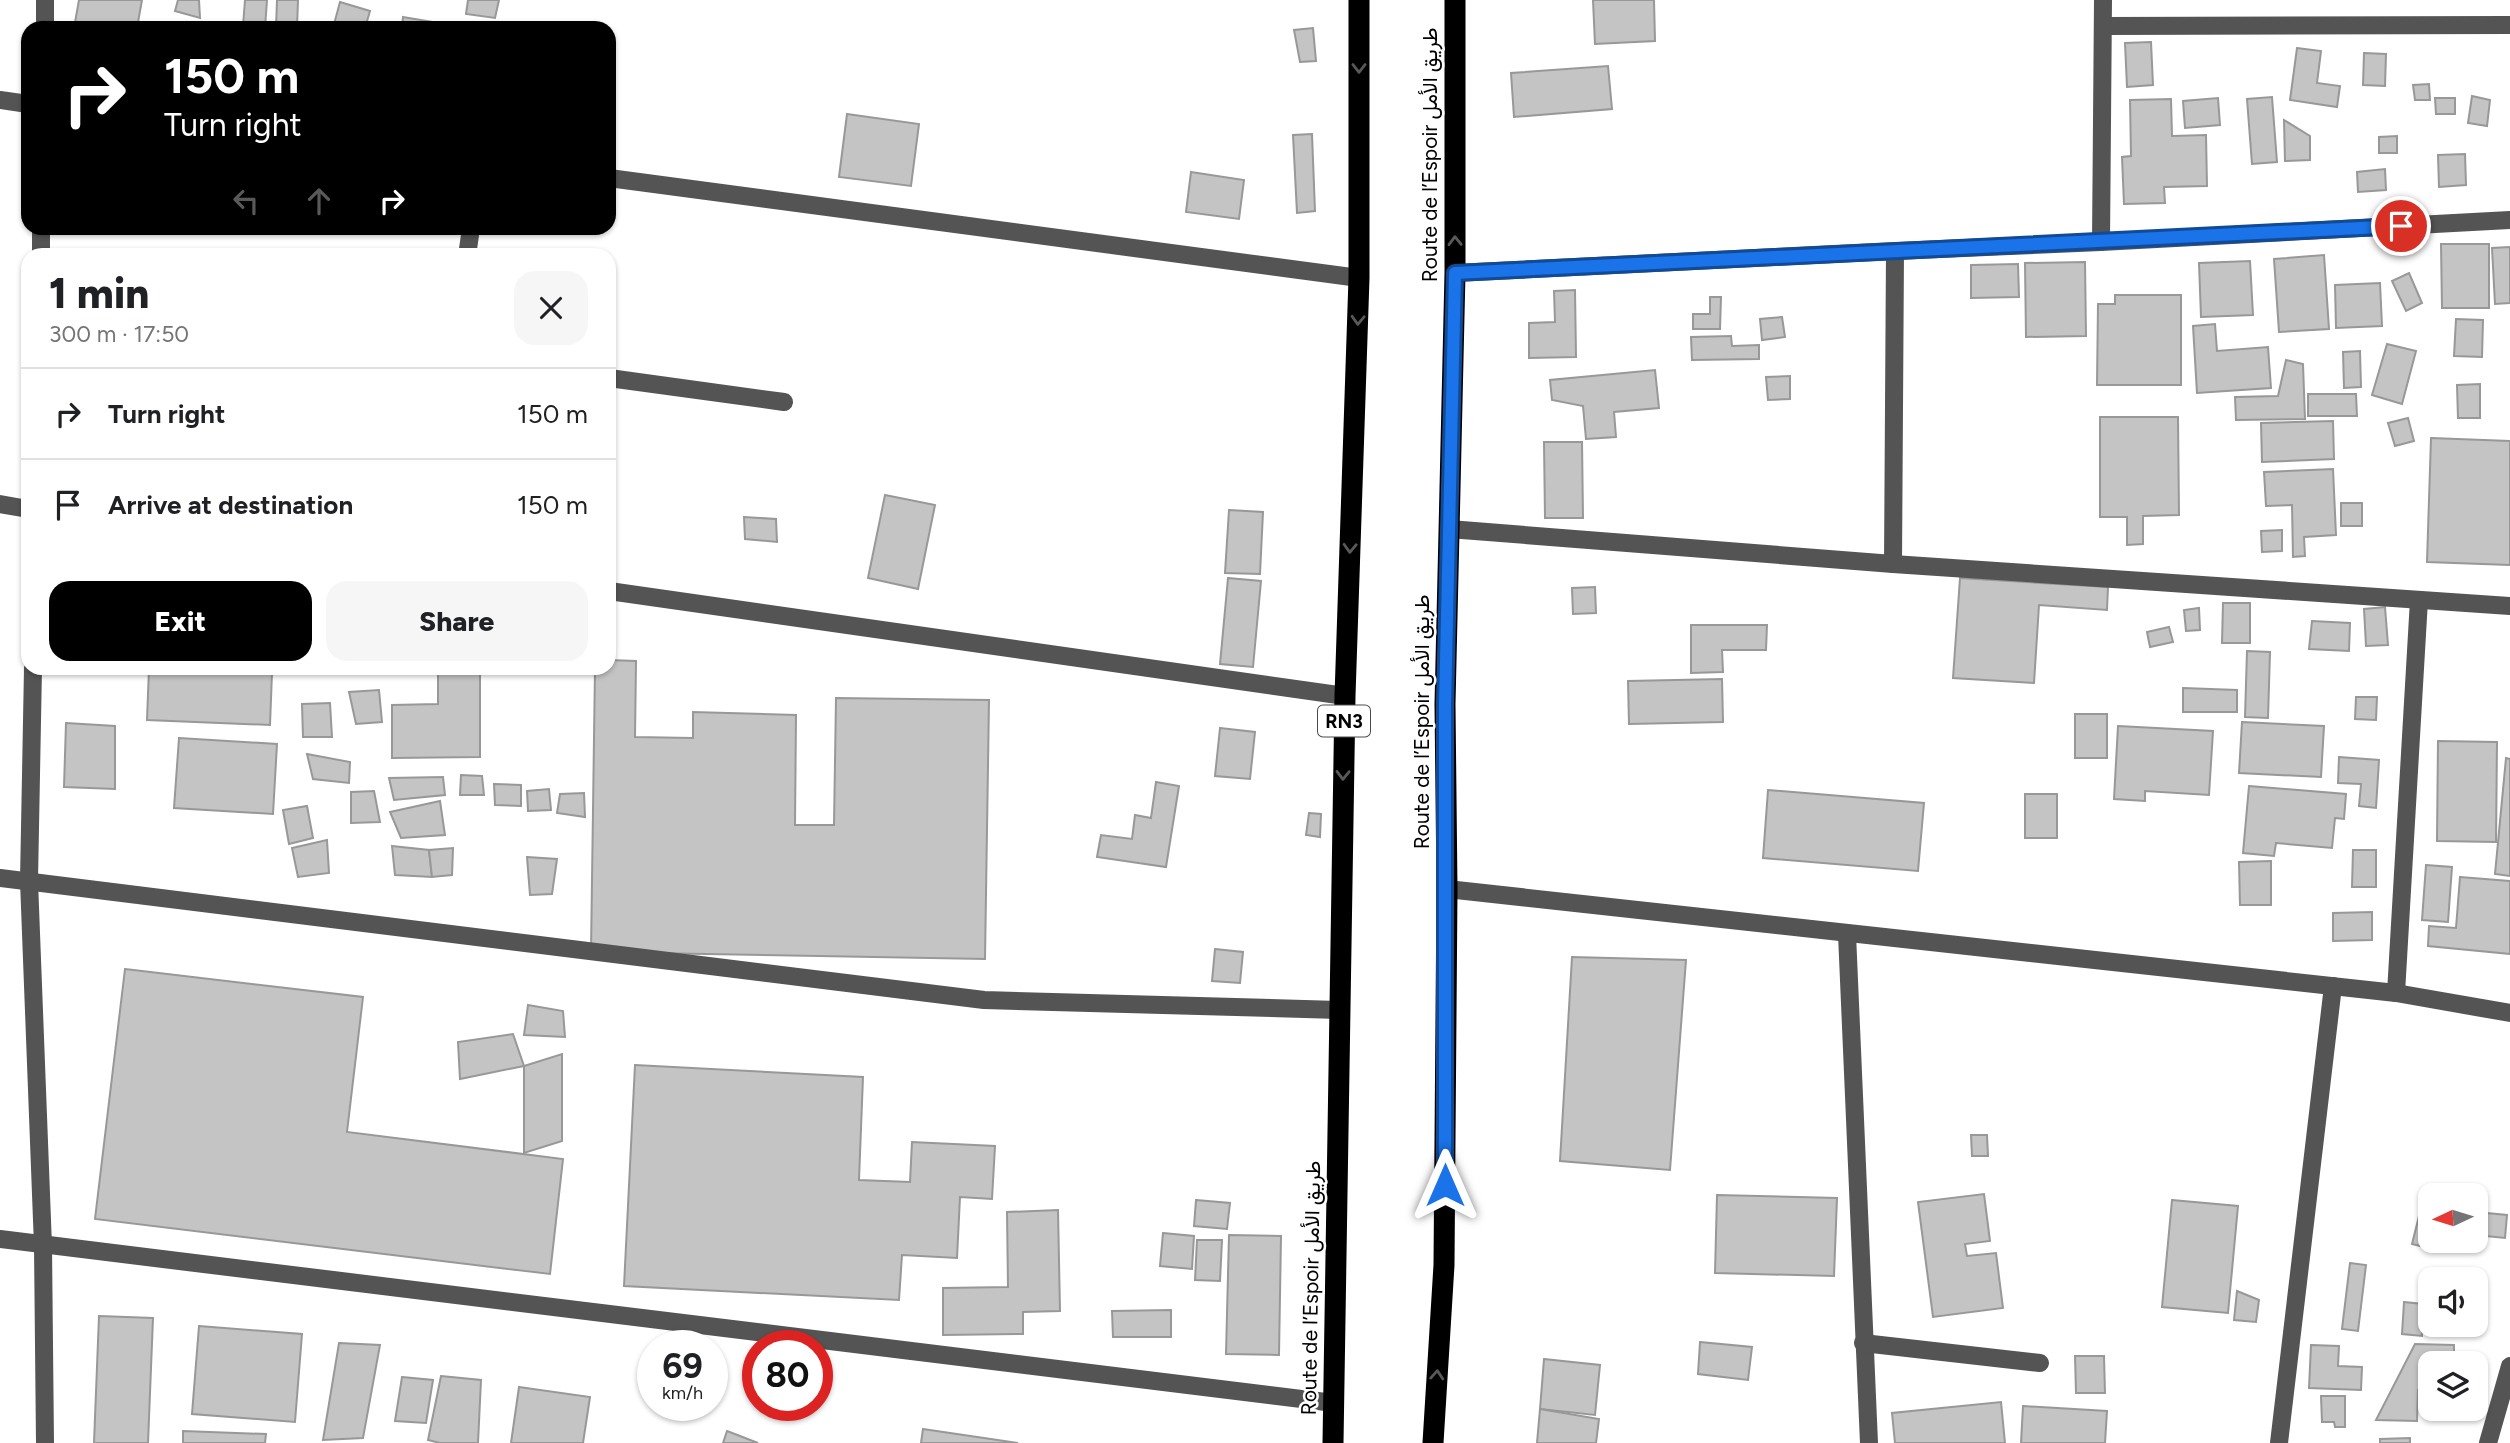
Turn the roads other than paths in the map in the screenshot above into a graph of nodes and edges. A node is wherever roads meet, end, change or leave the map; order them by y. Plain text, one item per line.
1 (45, 0) edge
2 (1359, 0) edge
3 (1455, 0) edge
4 (2103, 0) edge
5 (45, 21) edge
6 (2510, 25) edge
7 (2103, 26) junction
8 (0, 100) edge
9 (21, 103) edge
10 (616, 179) edge
11 (2510, 220) edge
12 (2101, 242) junction
13 (1895, 251) junction
14 (1455, 273) junction
15 (1359, 278) junction
16 (616, 378) edge
17 (784, 402) dead end
18 (0, 504) edge
19 (21, 508) edge
20 (1448, 529) junction
21 (1893, 564) junction
22 (616, 592) edge
23 (2419, 600) junction
24 (2510, 606) edge
25 (33, 675) edge
26 (1345, 696) junction
27 (0, 878) edge
28 (29, 881) junction
29 (1447, 889) junction
30 (1847, 934) junction
31 (2333, 986) junction
32 (2396, 993) junction
33 (1339, 1010) junction
34 (2510, 1013) edge
35 (0, 1239) edge
36 (43, 1246) junction
37 (1863, 1343) junction
38 (2040, 1363) dead end
39 (2510, 1366) edge
40 (1334, 1403) junction
41 (45, 1443) edge
42 (1333, 1443) edge
43 (1433, 1443) edge
44 (1868, 1443) edge
45 (2279, 1443) edge
46 (2488, 1443) edge

1 - 5 street
2 -> 15 highway, Route de l’Espoir طريق الأمل / RN3
14 -> 3 highway, Route de l’Espoir طريق الأمل
4 - 7 street
6 - 7 street
7 - 12 street
8 - 9 street
10 - 15 street
11 - 12 street
12 - 13 street
13 - 14 street
13 - 21 street
14 - 20 highway, Route de l’Espoir طريق الأمل
15 -> 26 highway, Route de l’Espoir طريق الأمل / RN3
16 - 17 street
18 - 19 street
20 - 21 street
20 - 29 highway, Route de l’Espoir طريق الأمل
21 - 23 street
22 - 26 street
23 - 24 street
23 - 32 street
25 - 28 street
26 -> 33 highway, Route de l’Espoir طريق الأمل / RN3
27 - 28 street
28 - 33 street
28 - 36 street
29 - 30 street
43 -> 29 highway, Route de l’Espoir طريق الأمل
30 - 31 street
30 - 37 street
31 - 32 street
31 - 45 street
32 - 34 street
33 - 40 highway, Route de l’Espoir طريق الأمل / RN3
35 - 36 street
36 - 40 street
36 - 41 street
37 - 38 street
37 - 44 street
39 - 46 street
40 - 42 highway, Route de l’Espoir طريق الأمل / RN3

